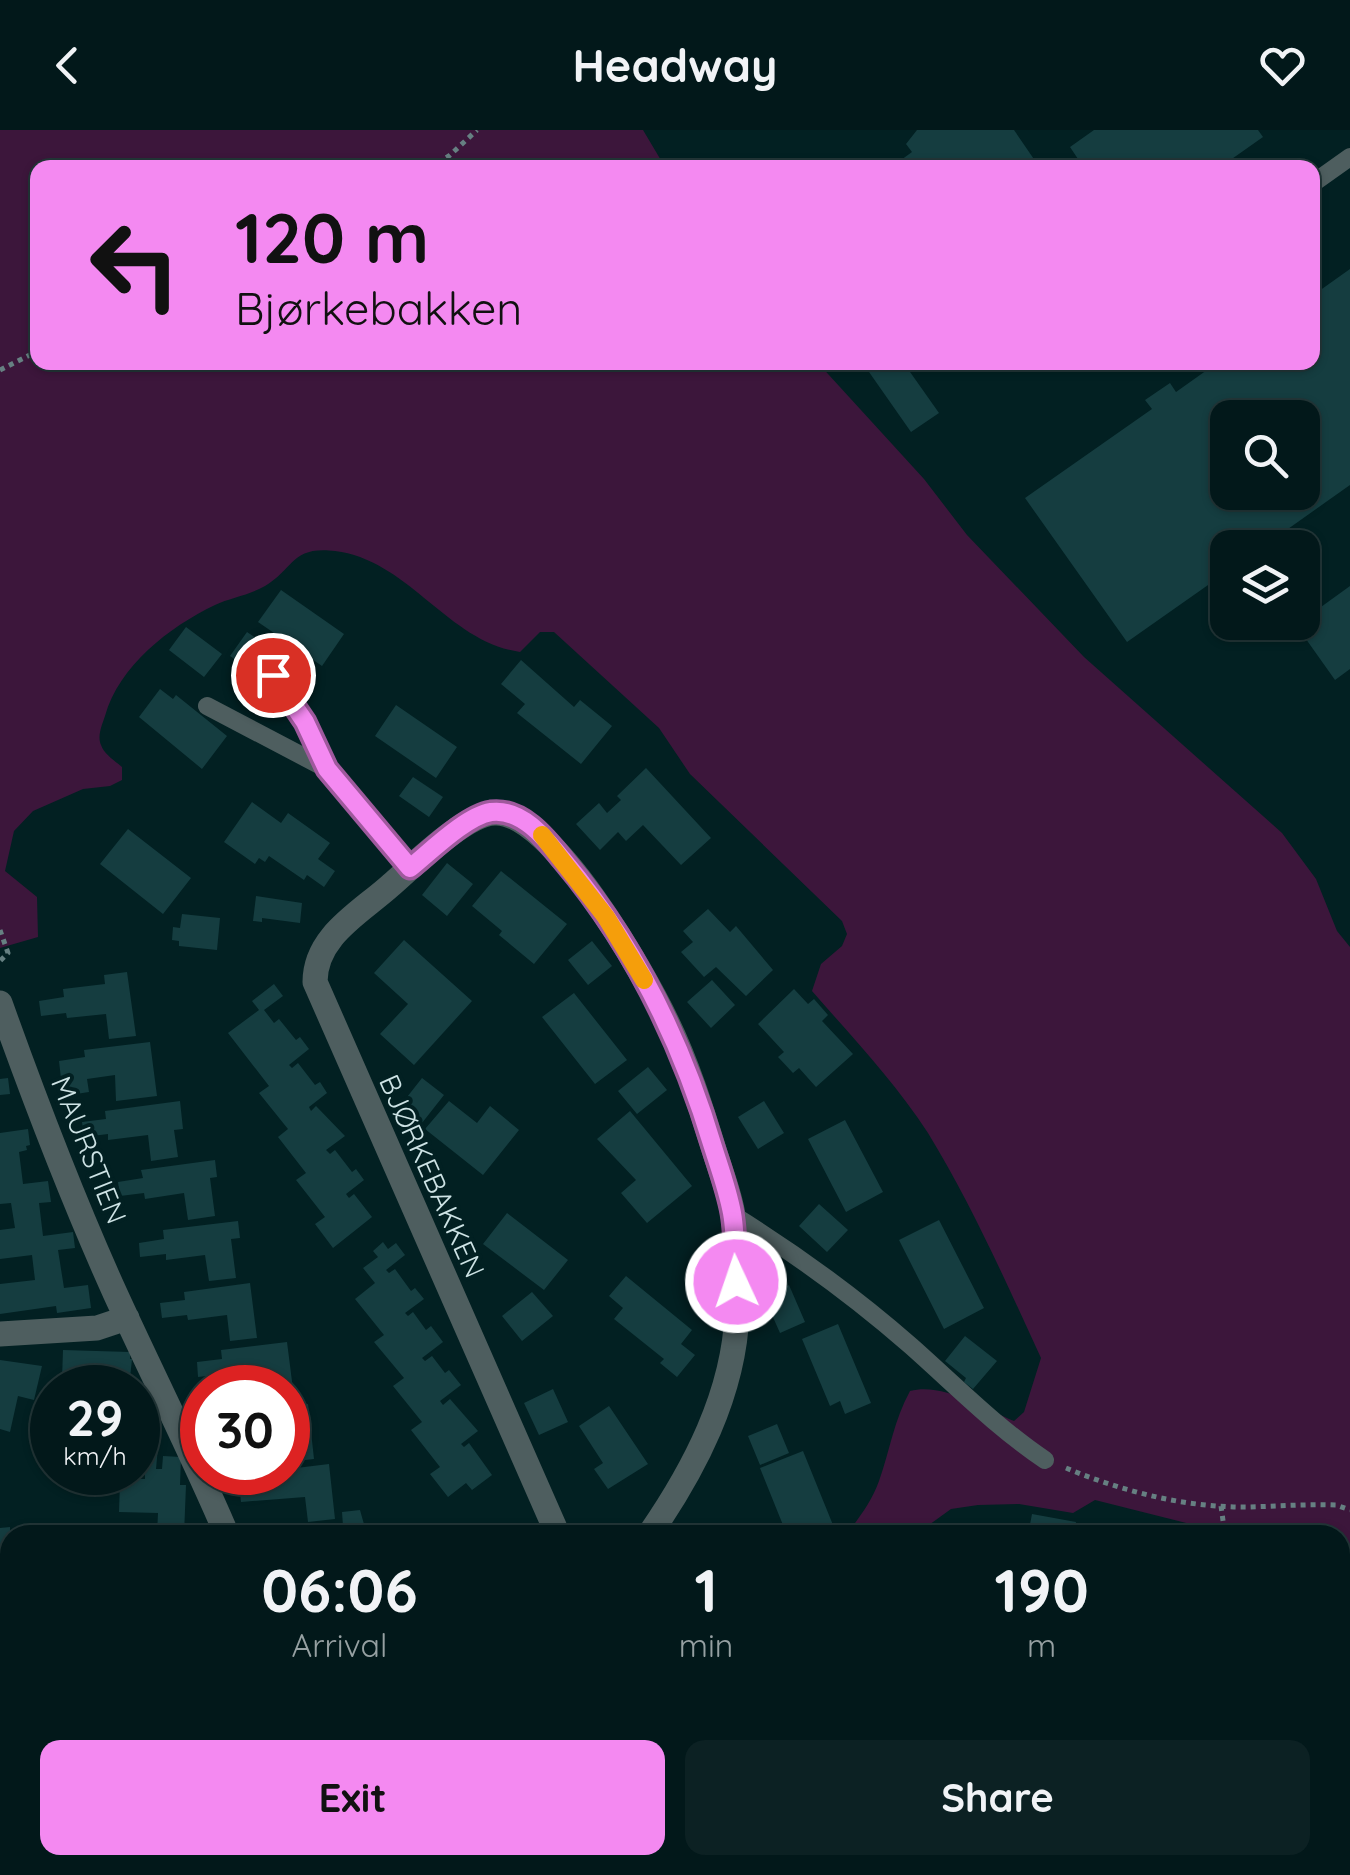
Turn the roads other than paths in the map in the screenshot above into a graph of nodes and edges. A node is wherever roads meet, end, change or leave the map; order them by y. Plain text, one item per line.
1 (1350, 157) edge
2 (1320, 178) edge
3 (273, 675) dead end
4 (207, 706) dead end
5 (327, 769) junction
6 (410, 868) junction
7 (0, 1003) edge
8 (732, 1215) junction
9 (127, 1318) junction
10 (0, 1334) edge
11 (1045, 1460) road end
12 (223, 1525) edge
13 (554, 1525) edge
14 (656, 1525) edge

1 - 2 lane
3 - 5 lane
4 - 5 lane
5 - 6 lane
6 - 8 street, BJØRKEBAKKEN
6 - 13 street, BJØRKEBAKKEN
7 - 9 street, MAURSTIEN
8 - 11 lane
8 - 14 street, BJØRKEBAKKEN
9 - 10 street
9 - 12 street, MAURSTIEN

